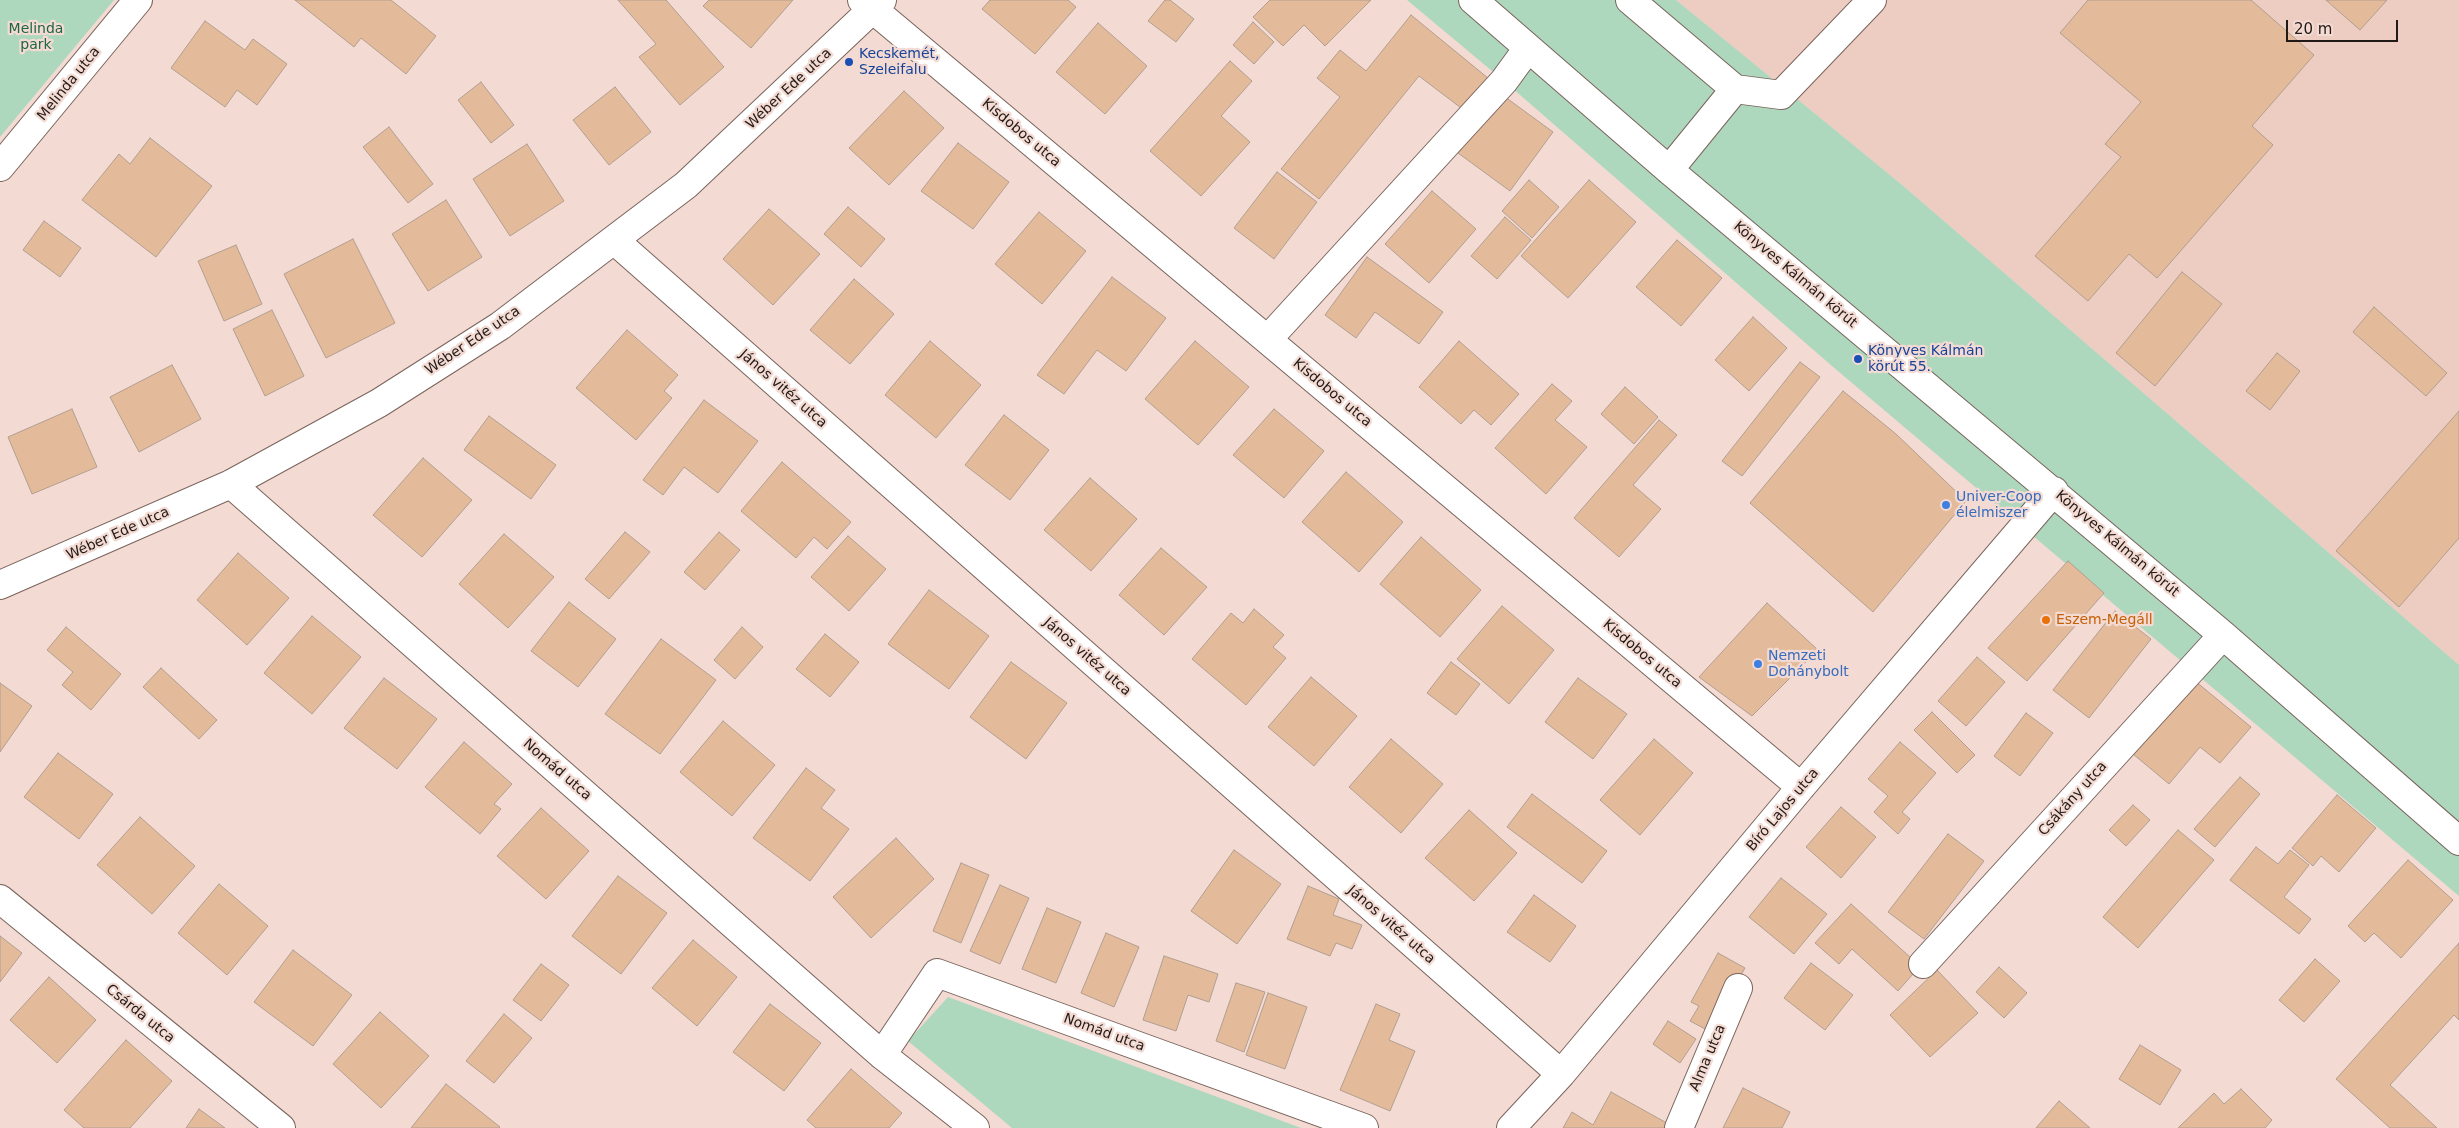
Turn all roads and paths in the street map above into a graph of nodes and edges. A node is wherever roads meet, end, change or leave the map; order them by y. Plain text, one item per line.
1 (138, 0) edge
2 (1473, 0) edge
3 (1630, 0) edge
4 (1872, 0) edge
5 (872, 3) edge
6 (1528, 48) junction
7 (1736, 89) junction
8 (0, 167) edge
9 (1668, 170) junction
10 (614, 240) junction
11 (1268, 339) junction
12 (231, 484) junction
13 (2054, 491) junction
14 (0, 585) edge
15 (2223, 635) junction
16 (1801, 787) junction
17 (2459, 842) edge
18 (0, 899) edge
19 (1923, 964) dead end
20 (1738, 988) dead end
21 (882, 1055) junction
22 (1561, 1074) junction
23 (281, 1128) edge
24 (975, 1128) edge
25 (1364, 1128) edge
26 (1511, 1128) edge
27 (1679, 1128) edge

1 - 8 street, Melinda utca
2 - 6 street, Könyves Kálmán körút
3 - 7 street
4 - 7 street
5 - 10 street, Wéber Ede utca
5 - 11 street, Kisdobos utca
6 - 9 street, Könyves Kálmán körút
6 - 11 street
7 - 9 street
9 - 13 street, Könyves Kálmán körút
10 - 12 street, Wéber Ede utca
10 - 22 street, János vitéz utca
11 - 16 street, Kisdobos utca
12 - 14 street, Wéber Ede utca
12 - 21 street, Nomád utca
13 - 15 street, Könyves Kálmán körút
13 - 16 street, Bíró Lajos utca
15 - 17 street, Könyves Kálmán körút
15 - 19 street, Csákány utca
16 - 22 street, Bíró Lajos utca
18 - 23 street, Csárda utca
20 - 27 street, Alma utca
21 - 24 street, Nomád utca
21 - 25 street, Nomád utca
22 - 26 street, Bíró Lajos utca

